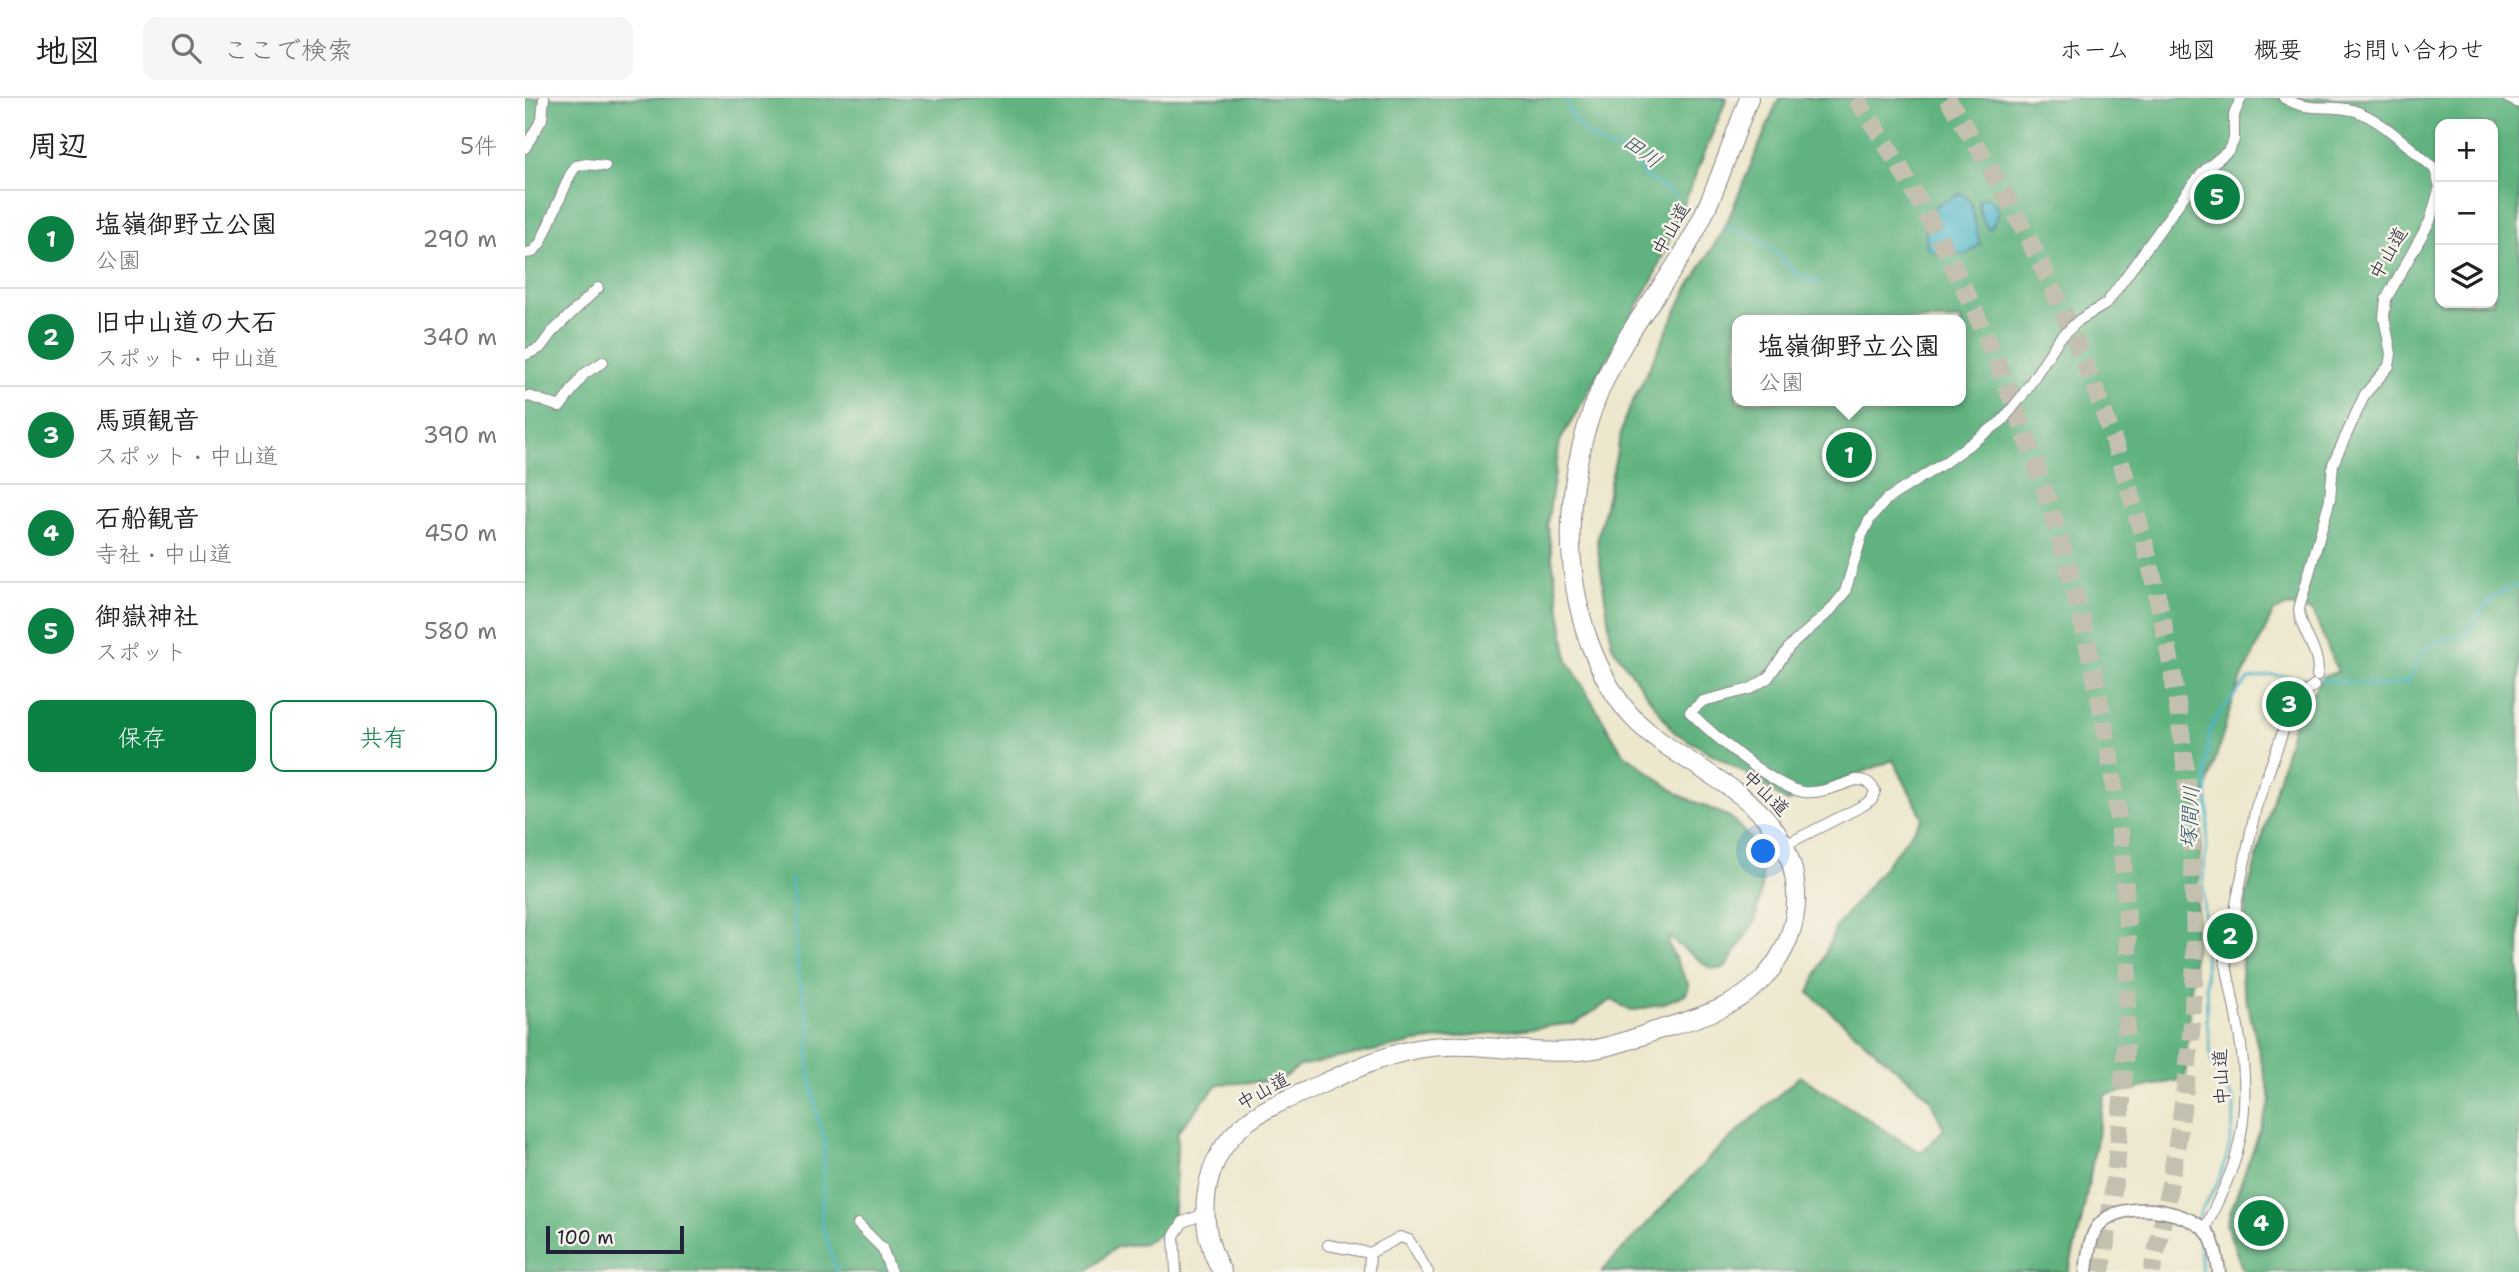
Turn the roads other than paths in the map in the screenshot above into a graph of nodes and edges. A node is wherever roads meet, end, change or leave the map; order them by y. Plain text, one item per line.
1 (544, 98) edge
2 (1749, 98) edge
3 (2241, 98) edge
4 (2284, 98) edge
5 (2508, 98) edge
6 (2519, 103) edge
7 (525, 148) edge
8 (605, 166) dead end
9 (525, 253) edge
10 (598, 288) dead end
11 (525, 355) edge
12 (604, 362) dead end
13 (525, 397) edge
14 (1785, 845) junction
15 (1204, 1214) junction
16 (858, 1224) dead end
17 (2204, 1229) junction
18 (1328, 1245) dead end
19 (1370, 1253) junction
20 (891, 1272) edge
21 (1176, 1272) edge
22 (1222, 1272) edge
23 (1369, 1272) edge
24 (1428, 1272) edge
25 (2086, 1272) edge
26 (2220, 1272) edge

1 - 7 street
2 - 14 highway, 中山道
3 - 14 street
4 - 17 street, 中山道
5 - 6 street
8 - 9 street
10 - 11 street
12 - 13 street
14 - 15 highway, 中山道
15 - 21 street
15 - 22 highway, 中山道
16 - 20 street
17 - 25 street
17 - 26 street
18 - 19 street
19 - 23 street
19 - 24 street

